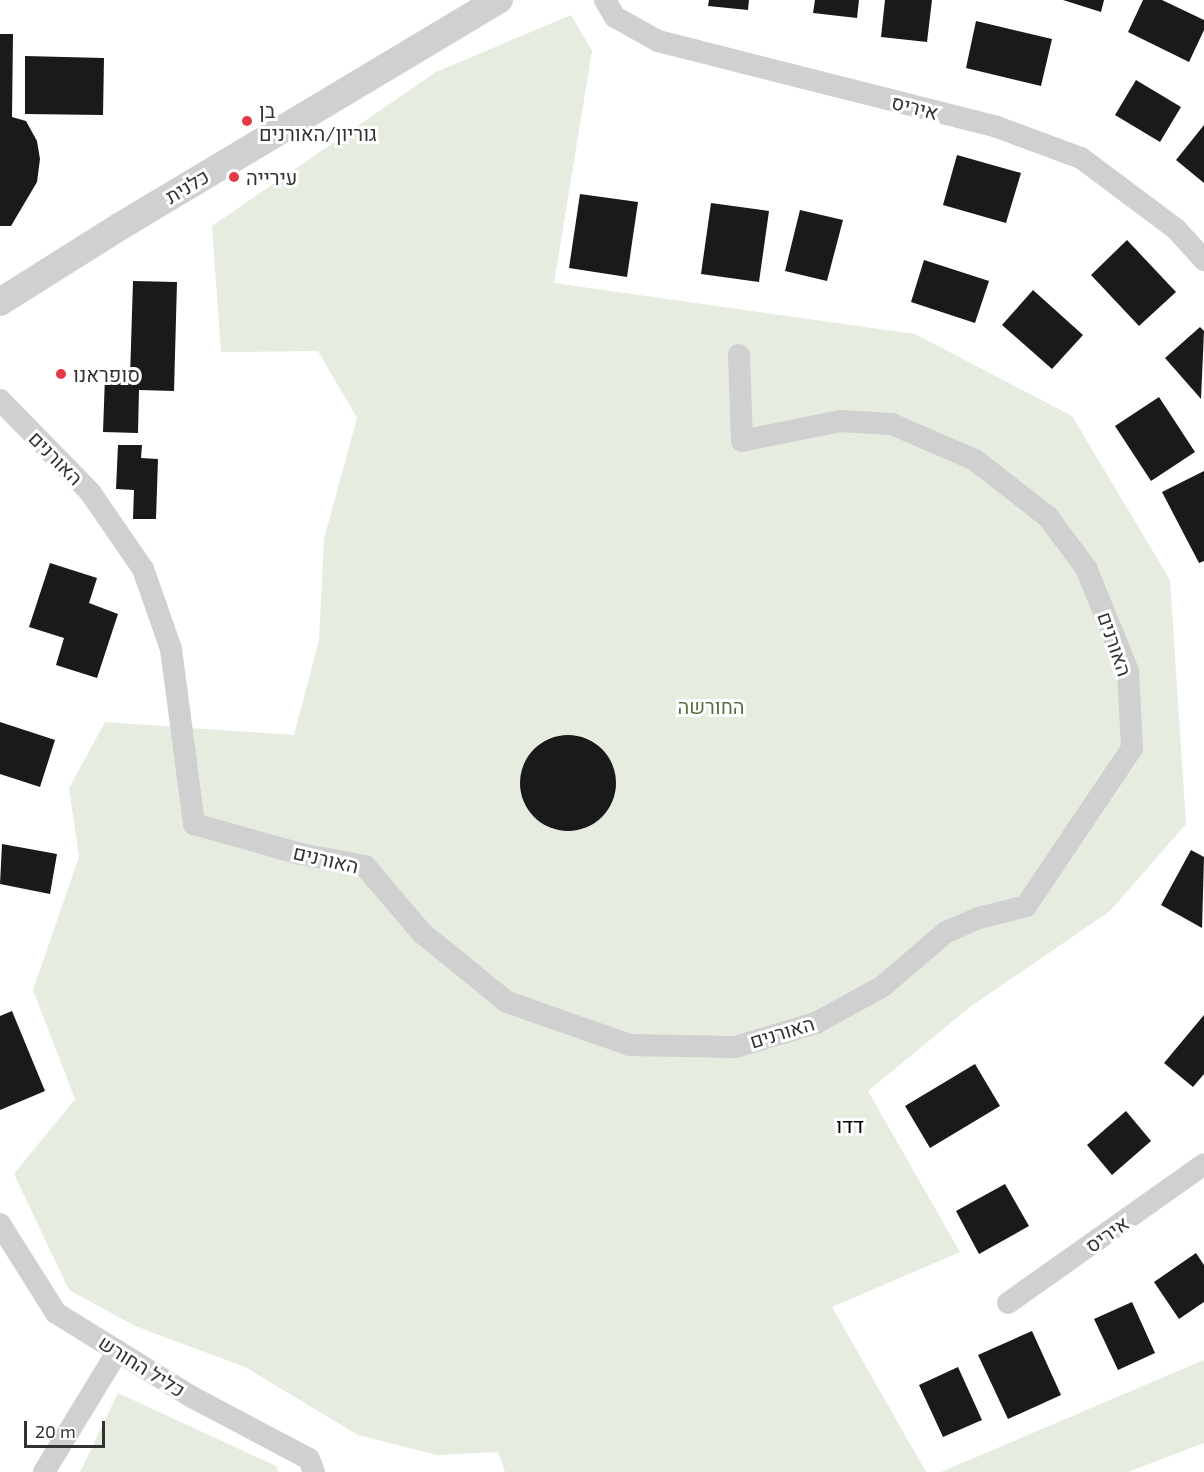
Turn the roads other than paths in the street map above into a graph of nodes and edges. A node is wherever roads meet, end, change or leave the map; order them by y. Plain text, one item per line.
1 (499, 0) edge
2 (605, 0) edge
3 (1204, 260) edge
4 (0, 302) edge
5 (739, 355) dead end
6 (0, 400) edge
7 (1204, 1164) edge
8 (0, 1224) edge
9 (1008, 1303) dead end
10 (118, 1351) junction
11 (44, 1472) edge
12 (314, 1472) edge

1 - 4 street, כלנית
2 - 3 street, איריס
5 - 6 street, האורנים
7 - 9 street, איריס
8 - 10 street, כליל החורש
10 - 11 street
10 - 12 street, כליל החורש

